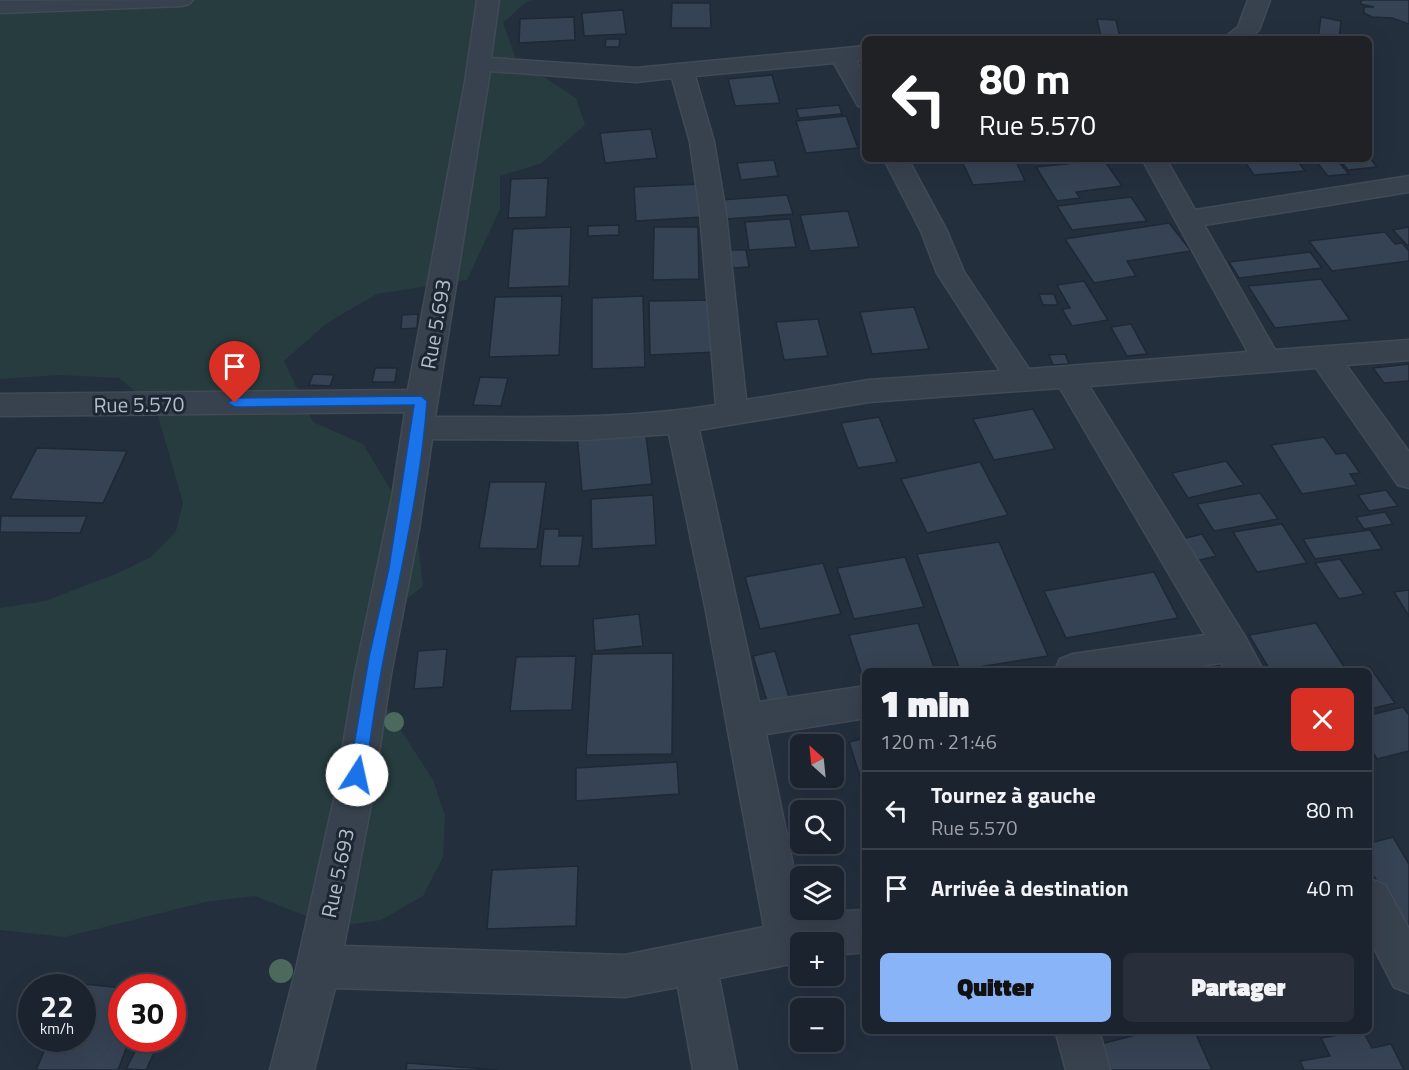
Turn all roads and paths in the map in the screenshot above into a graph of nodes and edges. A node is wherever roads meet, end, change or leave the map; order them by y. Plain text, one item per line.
1 (182, 0) edge
2 (488, 0) edge
3 (1259, 0) edge
4 (0, 7) edge
5 (1239, 36) edge
6 (862, 54) edge
7 (842, 56) junction
8 (480, 64) junction
9 (682, 72) junction
10 (862, 94) edge
11 (898, 162) edge
12 (1156, 162) edge
13 (1409, 184) edge
14 (1187, 219) junction
15 (1409, 350) edge
16 (1324, 357) junction
17 (1267, 361) junction
18 (1068, 377) junction
19 (1021, 380) junction
20 (0, 405) edge
21 (732, 413) junction
22 (420, 414) junction
23 (682, 422) junction
24 (1409, 476) edge
25 (1238, 658) edge
26 (1100, 668) edge
27 (862, 703) edge
28 (744, 721) junction
29 (1372, 903) edge
30 (862, 931) edge
31 (788, 944) junction
32 (695, 962) junction
33 (317, 966) junction
34 (1409, 972) edge
35 (1078, 1034) edge
36 (292, 1070) edge
37 (715, 1070) edge
38 (1088, 1070) edge

1 - 4 street
2 - 8 street, Rue 5.693
3 - 5 street
6 - 7 street
7 - 9 street
7 - 10 street
8 - 9 street
8 - 22 street, Rue 5.693
9 - 21 street
11 - 19 street
12 - 14 street
13 - 14 street
14 - 17 street
15 - 16 street, Rue 5.570
16 - 17 street, Rue 5.570
16 - 24 street
17 - 18 street, Rue 5.570
18 - 19 street, Rue 5.570
18 - 25 street
19 - 21 street, Rue 5.570
20 - 22 street, Rue 5.570
21 - 23 street, Rue 5.570
22 - 23 street, Rue 5.570
22 - 33 street, Rue 5.693
23 - 28 street
25 - 26 street
27 - 28 street
28 - 31 street
29 - 34 street
30 - 31 street
31 - 32 street
32 - 33 street
32 - 37 street
33 - 36 street, Rue 5.693
35 - 38 street

